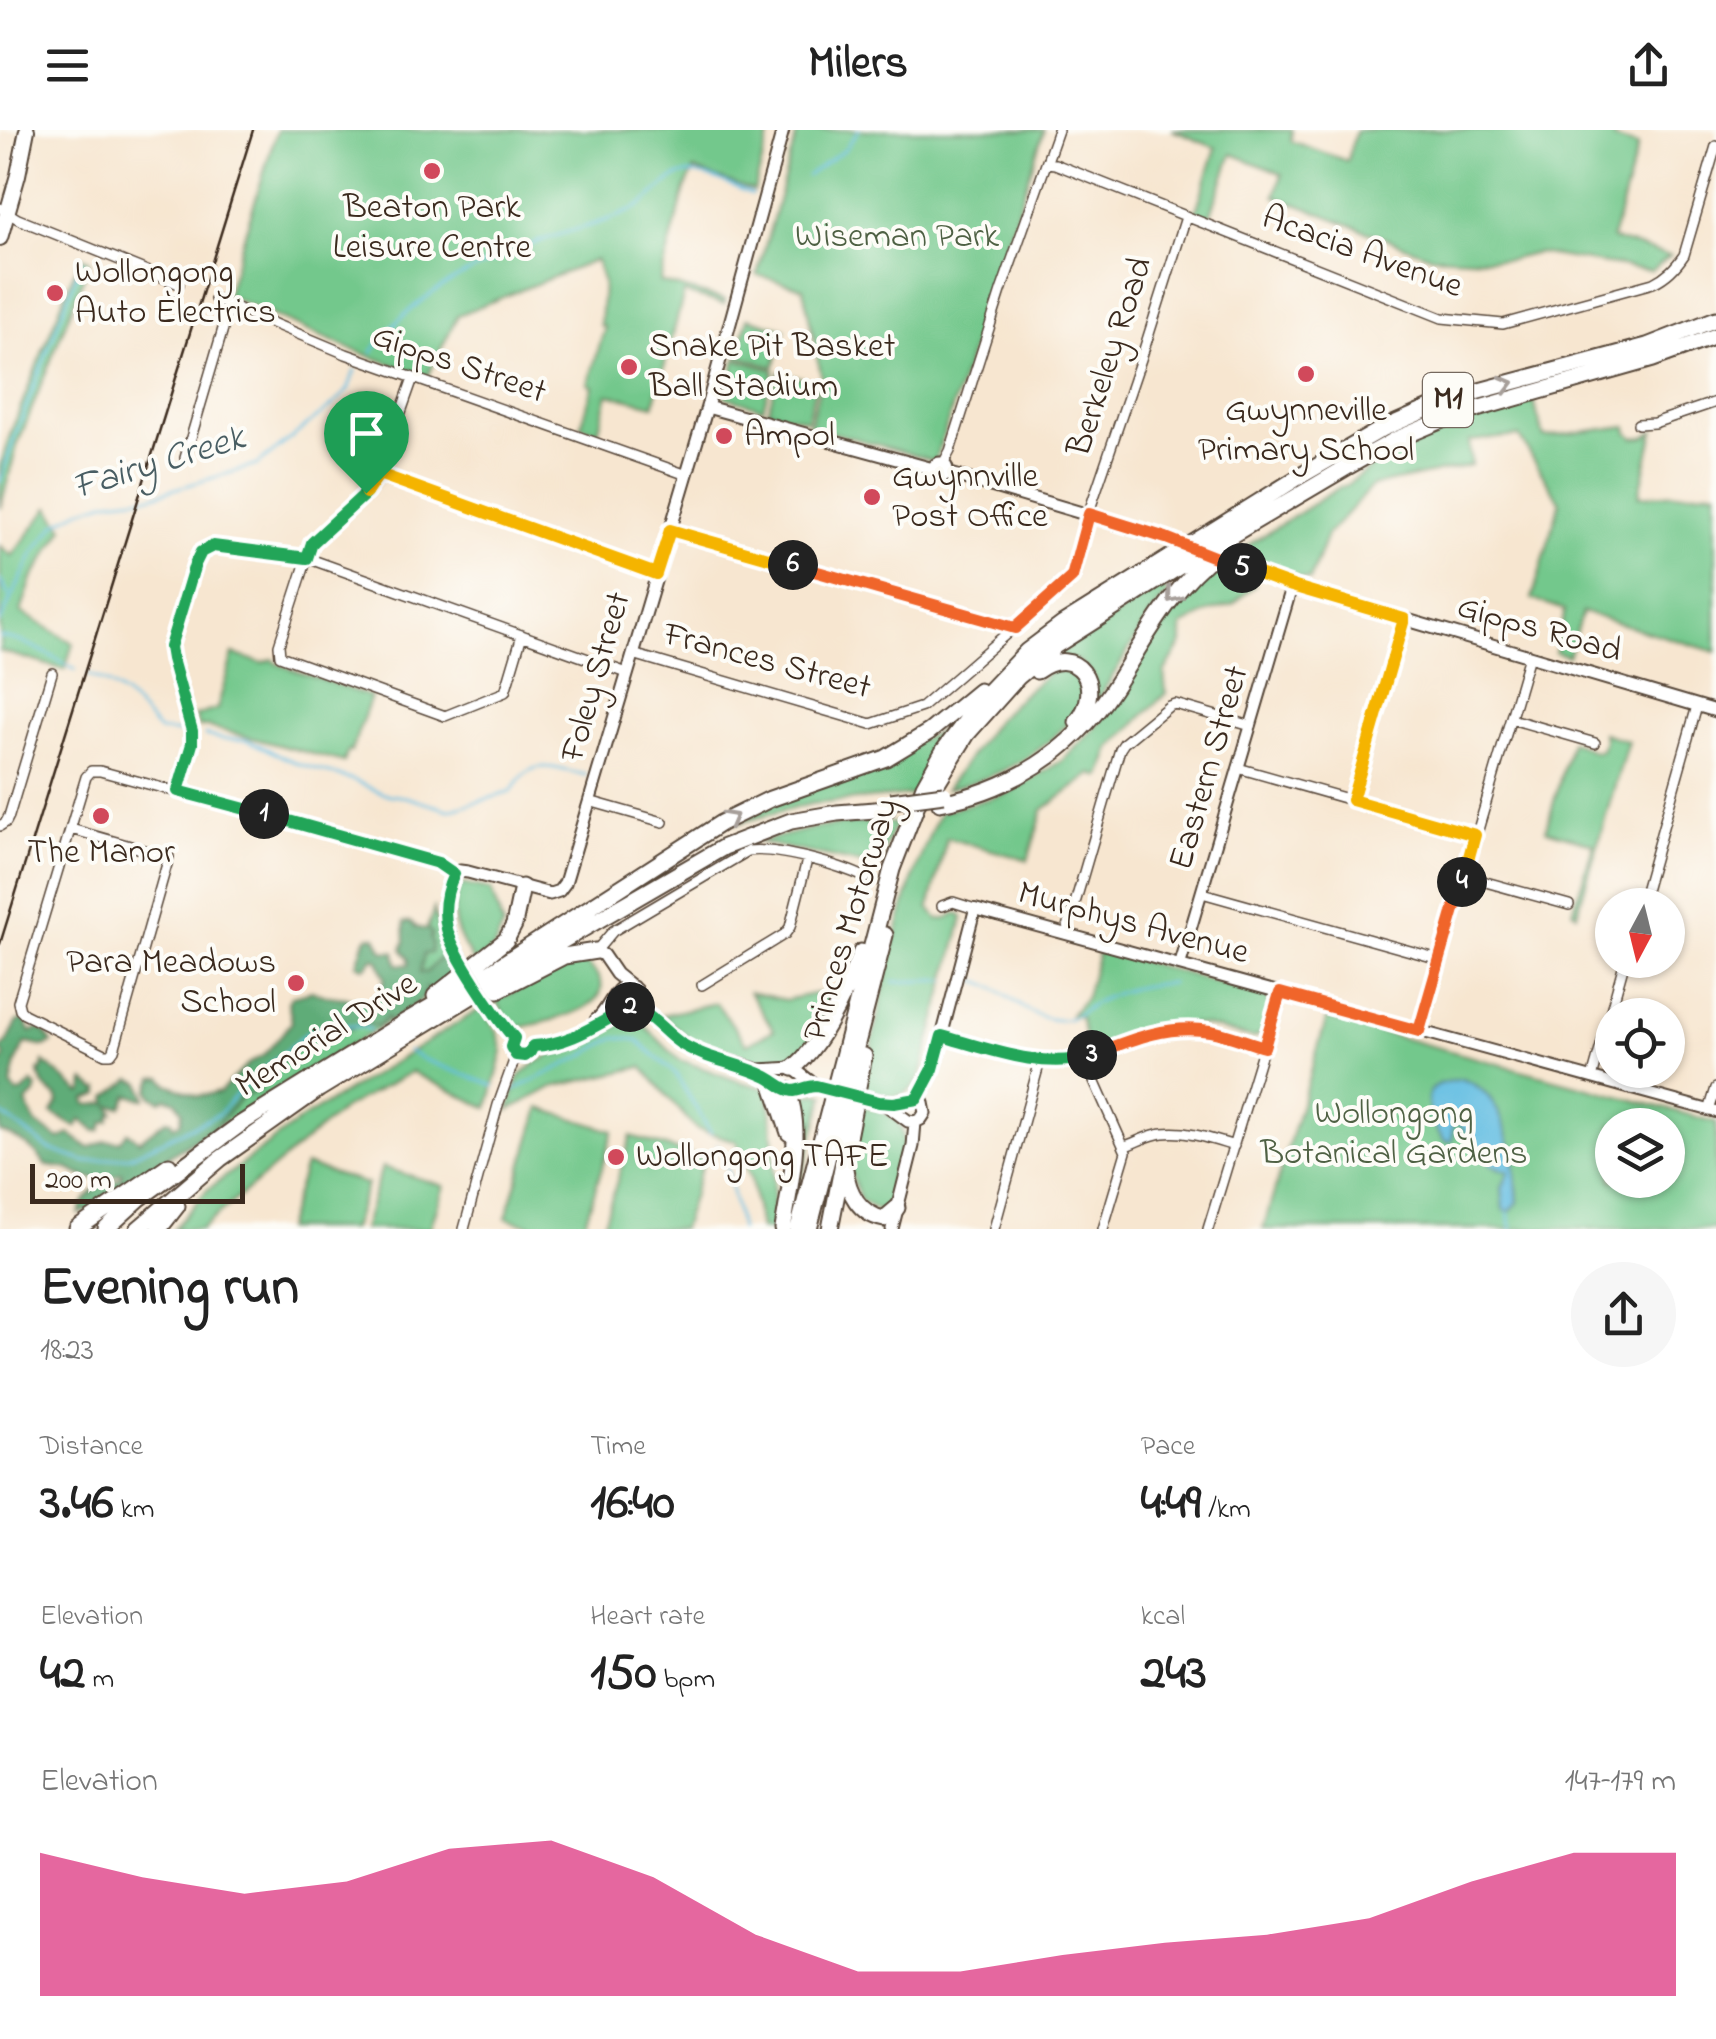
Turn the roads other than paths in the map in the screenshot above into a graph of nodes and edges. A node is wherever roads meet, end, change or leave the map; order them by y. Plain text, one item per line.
1 (28, 130) edge
2 (783, 130) edge
3 (1058, 130) edge
4 (1716, 146) edge
5 (1047, 164) junction
6 (4, 210) edge
7 (1186, 217) junction
8 (0, 238) edge
9 (180, 284) dead end
10 (215, 298) dead end
11 (230, 304) junction
12 (1716, 319) edge
13 (1716, 336) edge
14 (414, 378) junction
15 (1716, 402) edge
16 (707, 407) junction
17 (1638, 424) dead end
18 (185, 458) dead end
19 (941, 469) junction
20 (379, 474) junction
21 (687, 474) junction
22 (1304, 492) junction
23 (1089, 514) junction
24 (670, 530) junction
25 (307, 558) junction
26 (656, 574) junction
27 (1292, 586) junction
28 (1404, 619) junction
29 (1015, 628) junction
30 (522, 635) junction
31 (1028, 651) junction
32 (633, 654) junction
33 (1530, 656) junction
34 (627, 672) junction
35 (52, 673) dead end
36 (1697, 706) junction
37 (1716, 711) edge
38 (1511, 719) junction
39 (1250, 726) junction
40 (1596, 743) dead end
41 (1238, 768) junction
42 (178, 791) junction
43 (938, 798) junction
44 (1352, 800) junction
45 (589, 801) junction
46 (663, 822) dead end
47 (1, 826) edge
48 (71, 829) junction
49 (1475, 835) junction
50 (807, 860) junction
51 (892, 869) junction
52 (454, 874) junction
53 (1464, 876) junction
54 (866, 878) dead end
55 (522, 888) junction
56 (1645, 888) edge
57 (1202, 893) junction
58 (1568, 905) dead end
59 (942, 906) dead end
60 (975, 908) junction
61 (594, 914) junction
62 (1066, 934) junction
63 (596, 951) junction
64 (1439, 959) junction
65 (1180, 965) junction
66 (610, 966) junction
67 (1620, 978) edge
68 (702, 985) dead end
69 (635, 989) junction
70 (1280, 993) junction
71 (616, 994) junction
72 (870, 998) junction
73 (630, 1007) junction
74 (653, 1019) junction
75 (406, 1029) junction
76 (1419, 1031) junction
77 (578, 1034) junction
78 (942, 1036) junction
79 (514, 1038) junction
80 (533, 1046) junction
81 (1264, 1047) junction
82 (516, 1055) junction
83 (1084, 1058) junction
84 (1040, 1061) junction
85 (746, 1068) junction
86 (795, 1070) junction
87 (1592, 1078) junction
88 (785, 1086) junction
89 (816, 1086) junction
90 (1716, 1088) edge
91 (875, 1100) junction
92 (912, 1100) junction
93 (1712, 1112) edge
94 (910, 1121) junction
95 (242, 1123) junction
96 (1125, 1146) junction
97 (1234, 1146) junction
98 (844, 1155) junction
99 (220, 1159) junction
100 (897, 1208) junction
101 (77, 1229) edge
102 (106, 1229) edge
103 (138, 1229) edge
104 (159, 1229) edge
105 (464, 1229) edge
106 (783, 1229) edge
107 (798, 1229) edge
108 (809, 1229) edge
109 (830, 1229) edge
110 (892, 1229) edge
111 (994, 1229) edge
112 (1103, 1229) edge
113 (1208, 1229) edge

1 - 6 main road
2 - 16 main road, Foley Street
3 - 5 street
4 - 7 street, Acacia Avenue
5 - 7 street, Acacia Avenue
5 - 19 street
6 - 8 main road
6 - 9 street
7 - 23 street, Berkeley Road
10 - 11 street, Gipps Street
11 - 14 street, Gipps Street
11 - 18 street
31 -> 12 highway, Princes Motorway / M1
13 - 22 highway, Princes Motorway / M1
14 - 20 street
14 - 21 street, Gipps Street
15 - 17 street
16 - 19 main road, Gipps Road
16 - 21 main road, Foley Street
19 - 23 main road, Gipps Road
20 - 25 street
20 - 26 street
21 - 24 main road, Foley Street
22 - 43 highway, Princes Motorway / M1
22 -> 43 highway
23 - 27 main road, Gipps Road, bridge
23 - 29 street, Frances Street
24 - 26 main road, Foley Street
24 - 29 street
25 - 30 street
25 - 30 street
25 - 42 street
26 - 32 main road, Foley Street
27 - 28 main road, Gipps Road
27 - 39 street, Eastern Street
28 - 33 main road, Gipps Road
28 - 44 street
29 - 32 street, Frances Street
30 - 34 street
31 - 51 highway, Princes Motorway / M1
61 -> 31 highway
32 - 34 main road, Foley Street
33 - 36 main road, Gipps Road
33 - 38 street
34 - 45 main road, Foley Street
35 - 47 street
36 - 37 main road, Gipps Road
36 - 56 street
38 - 40 street
38 - 49 street
39 - 41 street, Eastern Street
39 - 62 street
41 - 44 street
41 - 57 street, Eastern Street
42 - 48 street
42 - 52 street
43 - 43 highway
43 - 61 highway, bridge
43 - 72 highway, Princes Motorway / M1
44 - 49 street
45 - 46 street
45 - 55 main road, Foley Street
48 - 48 street
49 - 53 street
50 - 54 street
50 - 63 street
50 - 68 street
51 - 86 highway
51 - 107 highway, Princes Motorway / M1
52 - 55 main road
52 - 79 main road, bridge
53 - 58 street
53 - 64 street
55 - 75 highway
57 - 64 street
57 - 65 street, Eastern Street
59 - 60 street, Murphys Avenue
60 - 62 street, Murphys Avenue
60 - 78 street
61 - 75 highway, Memorial Drive
62 - 65 street, Murphys Avenue
63 - 66 main road
63 - 75 highway
64 - 76 street
65 - 70 street, Murphys Avenue
66 - 69 main road
66 - 71 main road
67 - 87 street
69 - 71 main road
69 - 73 main road
69 - 74 main road
70 - 76 street, Murphys Avenue
70 - 81 street
71 - 73 main road
71 - 77 main road
72 - 98 highway
72 - 108 highway, Princes Motorway / M1
73 - 74 main road
73 - 77 main road
74 - 85 main road
75 - 95 highway, Memorial Drive
75 - 99 highway, Memorial Drive
76 - 87 street, Murphys Avenue
77 - 80 main road
78 - 84 street
78 - 92 street
79 - 80 main road
79 - 82 main road
80 - 82 main road
81 - 83 street
81 - 97 street
82 - 105 street
83 - 84 street
83 - 96 street
84 - 111 street
85 - 86 main road
85 - 88 main road
86 - 88 main road
86 - 88 main road
86 - 89 main road
87 - 93 street, Murphys Avenue
88 - 89 main road
88 - 106 highway
89 - 91 main road, bridge
90 - 93 street
91 - 92 main road
91 - 94 main road
92 - 94 main road
92 - 94 main road
94 - 100 main road
95 - 101 highway
95 - 102 highway, Memorial Drive
96 - 97 street
96 - 112 street
97 - 113 street
98 - 100 highway
98 - 109 highway
99 - 103 highway, Memorial Drive
99 - 104 highway
100 - 110 main road

